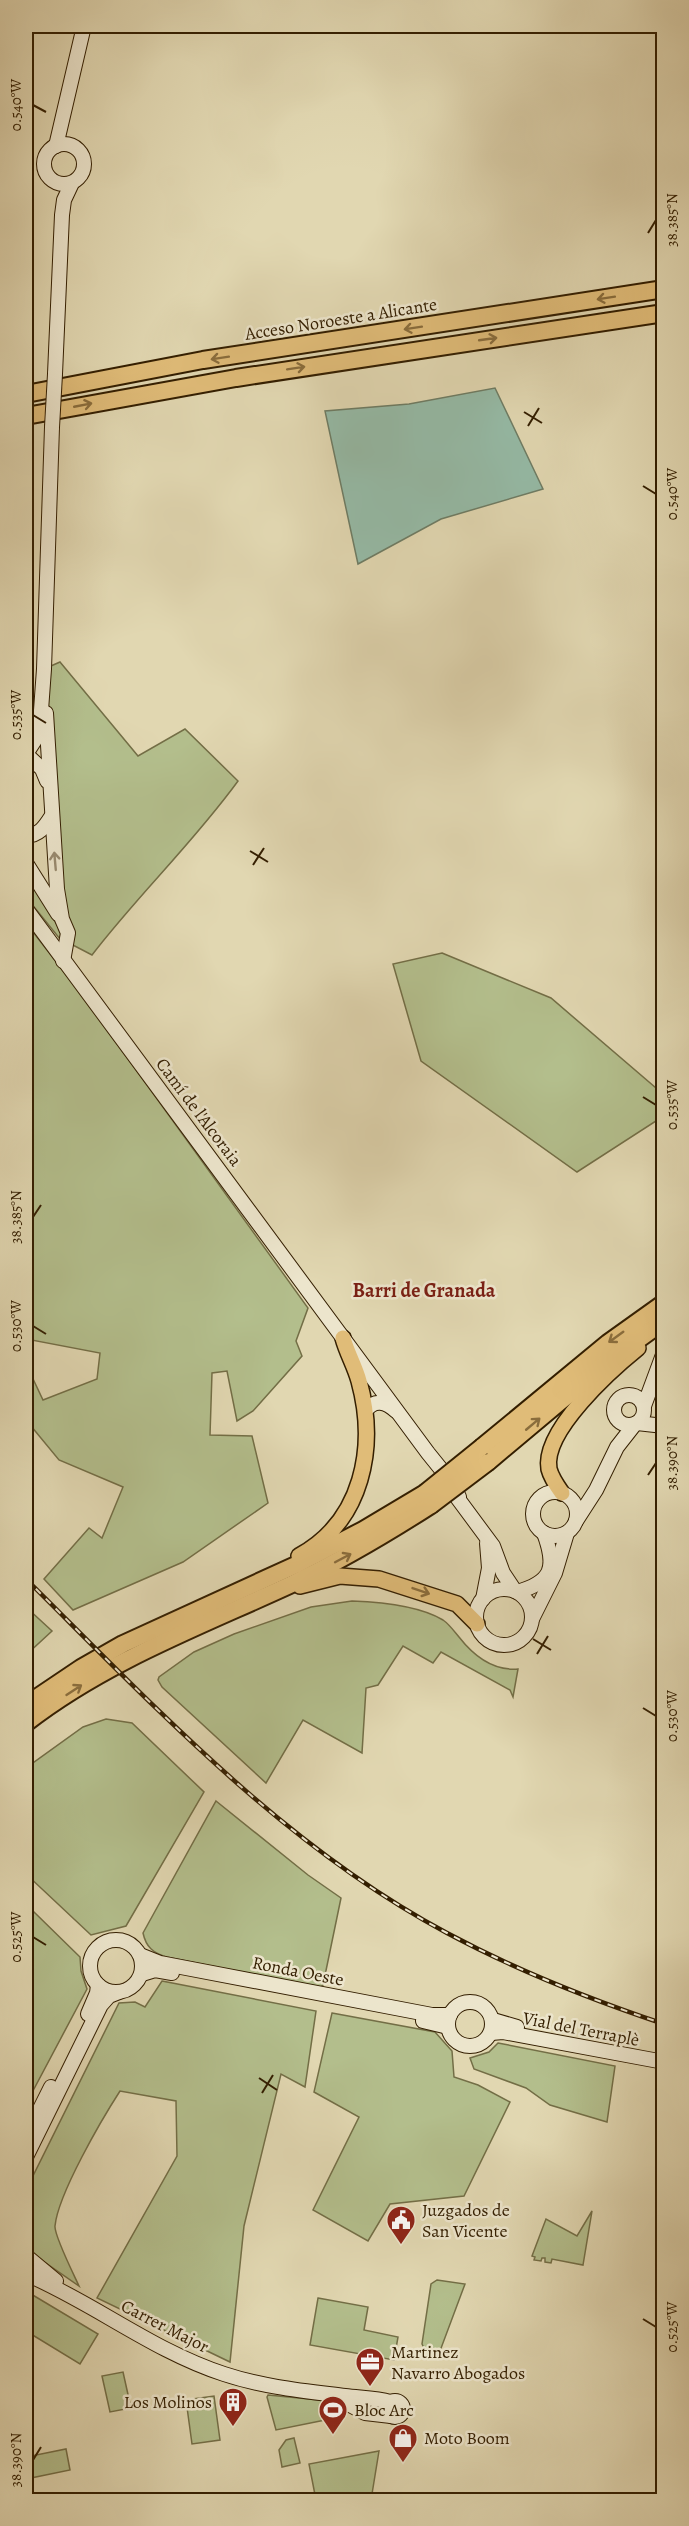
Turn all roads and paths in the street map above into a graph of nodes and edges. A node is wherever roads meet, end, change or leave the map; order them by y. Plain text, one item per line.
1 (84, 26) edge
2 (64, 119) junction
3 (56, 146) junction
4 (78, 149) junction
5 (53, 181) junction
6 (72, 183) junction
7 (62, 215) junction
8 (663, 290) edge
9 (663, 313) edge
10 (26, 394) edge
11 (26, 416) edge
12 (44, 669) junction
13 (26, 754) edge
14 (50, 785) junction
15 (51, 817) junction
16 (26, 836) edge
17 (26, 863) edge
18 (26, 909) edge
19 (62, 920) junction
20 (63, 961) junction
21 (663, 1303) edge
22 (663, 1321) edge
23 (663, 1329) edge
24 (343, 1338) junction
25 (663, 1352) edge
26 (654, 1378) junction
27 (631, 1395) junction
28 (384, 1403) junction
29 (644, 1406) junction
30 (365, 1411) junction
31 (617, 1419) junction
32 (636, 1424) junction
33 (663, 1425) edge
34 (617, 1447) junction
35 (428, 1453) junction
36 (486, 1455) junction
37 (596, 1490) junction
38 (564, 1494) junction
39 (459, 1497) junction
40 (428, 1499) junction
41 (576, 1521) junction
42 (484, 1532) junction
43 (543, 1533) junction
44 (567, 1533) junction
45 (516, 1592) junction
46 (483, 1599) junction
47 (532, 1619) junction
48 (477, 1624) junction
49 (129, 1658) junction
50 (44, 1692) junction
51 (26, 1705) edge
52 (26, 1723) edge
53 (140, 1955) junction
54 (142, 1974) junction
55 (98, 1985) junction
56 (119, 1992) junction
57 (449, 2021) junction
58 (492, 2027) junction
59 (663, 2053) edge
60 (663, 2062) edge
61 (26, 2137) edge
62 (26, 2157) edge
63 (26, 2256) edge
64 (26, 2274) edge
65 (91, 2307) junction
66 (391, 2409) dead end

1 - 2 street
2 - 3 street
2 - 4 street
3 - 4 street
3 - 5 street
4 - 6 street
5 - 6 street
5 - 7 street
6 - 7 street
7 - 12 street, bridge
8 -> 10 highway, Acceso Noroeste a Alicante
11 -> 9 highway
12 - 13 street
12 - 14 street
13 - 14 street
14 - 15 street
15 - 16 street
19 -> 15 street
17 - 19 street
18 - 20 street, Camí de l'Alcoraia
19 - 20 street
20 - 24 street, Camí de l'Alcoraia
21 -> 36 highway
36 -> 22 highway
23 - 38 main road
24 - 28 street, Camí de l'Alcoraia
24 - 30 main road
24 - 35 street, Camí de l'Alcoraia
25 - 26 street
26 - 27 street
26 - 29 street
27 - 29 street
27 - 31 street
28 - 30 street
28 - 35 street, Camí de l'Alcoraia
28 - 39 street, Camí de l'Alcoraia
29 - 32 street
29 - 33 street
30 - 50 main road
31 - 32 street
31 - 34 street
32 - 33 street
32 - 34 street
34 - 37 street
35 - 39 street, Camí de l'Alcoraia
36 - 40 highway, bridge
37 - 38 street
37 - 41 street
38 - 41 street
38 - 43 street
39 - 42 street
49 -> 40 highway
40 - 50 highway
41 - 44 street
42 - 45 street
42 - 46 street
43 - 44 street
43 - 45 street
44 - 47 street
45 - 46 street
45 - 47 street
46 - 48 street
47 - 48 street
49 -> 48 main road
52 -> 49 highway
50 - 51 highway
53 - 54 street
53 - 55 street, Ronda Oeste
53 - 57 street, Ronda Oeste
54 - 56 street
54 - 57 street, Ronda Oeste
55 - 56 street
55 - 61 street
56 - 62 street
57 - 58 street
57 - 58 street
58 - 59 street, Vial del Terraplè
58 - 60 street, Vial del Terraplè
63 - 65 street, Carrer Major
64 - 65 street, Carrer Major
65 - 66 street, Carrer Major

